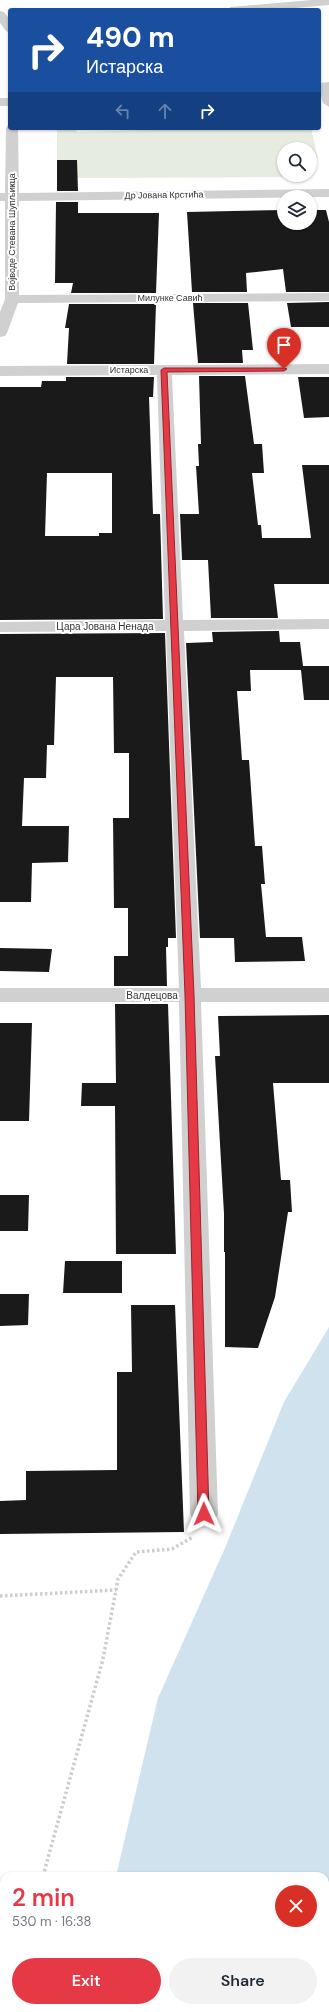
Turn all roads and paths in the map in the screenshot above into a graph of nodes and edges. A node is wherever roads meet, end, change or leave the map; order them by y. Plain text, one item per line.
1 (329, 2) edge
2 (256, 8) edge
3 (0, 14) edge
4 (8, 26) edge
5 (324, 87) edge
6 (329, 103) edge
7 (12, 130) edge
8 (329, 193) edge
9 (6, 197) edge
10 (329, 297) edge
11 (12, 299) junction
12 (0, 333) edge
13 (329, 369) edge
14 (164, 370) junction
15 (0, 371) edge
16 (329, 624) edge
17 (174, 625) junction
18 (0, 627) edge
19 (0, 995) edge
20 (190, 995) junction
21 (329, 995) edge
22 (204, 1514) joint
23 (116, 1590) junction
24 (0, 1596) edge
25 (44, 1872) edge

1 - 2 street
3 - 4 street
5 - 6 street
7 - 9 street, Војводе Стевана Шупљикца
8 - 9 street, Др Јована Крстића
9 - 11 street, Војводе Стевана Шупљикца
10 - 11 street, Милунке Савић
11 - 12 street, Војводе Стевана Шупљикца
13 - 14 street, Истарска
14 - 15 street, Истарска
14 - 17 street
16 - 17 street, Цара Јована Ненада
17 - 18 street, Цара Јована Ненада
17 - 20 street
19 - 20 street, Валдецова
20 - 21 street, Валдецова
20 - 22 street
22 - 23 path
23 - 24 path
23 - 25 path

